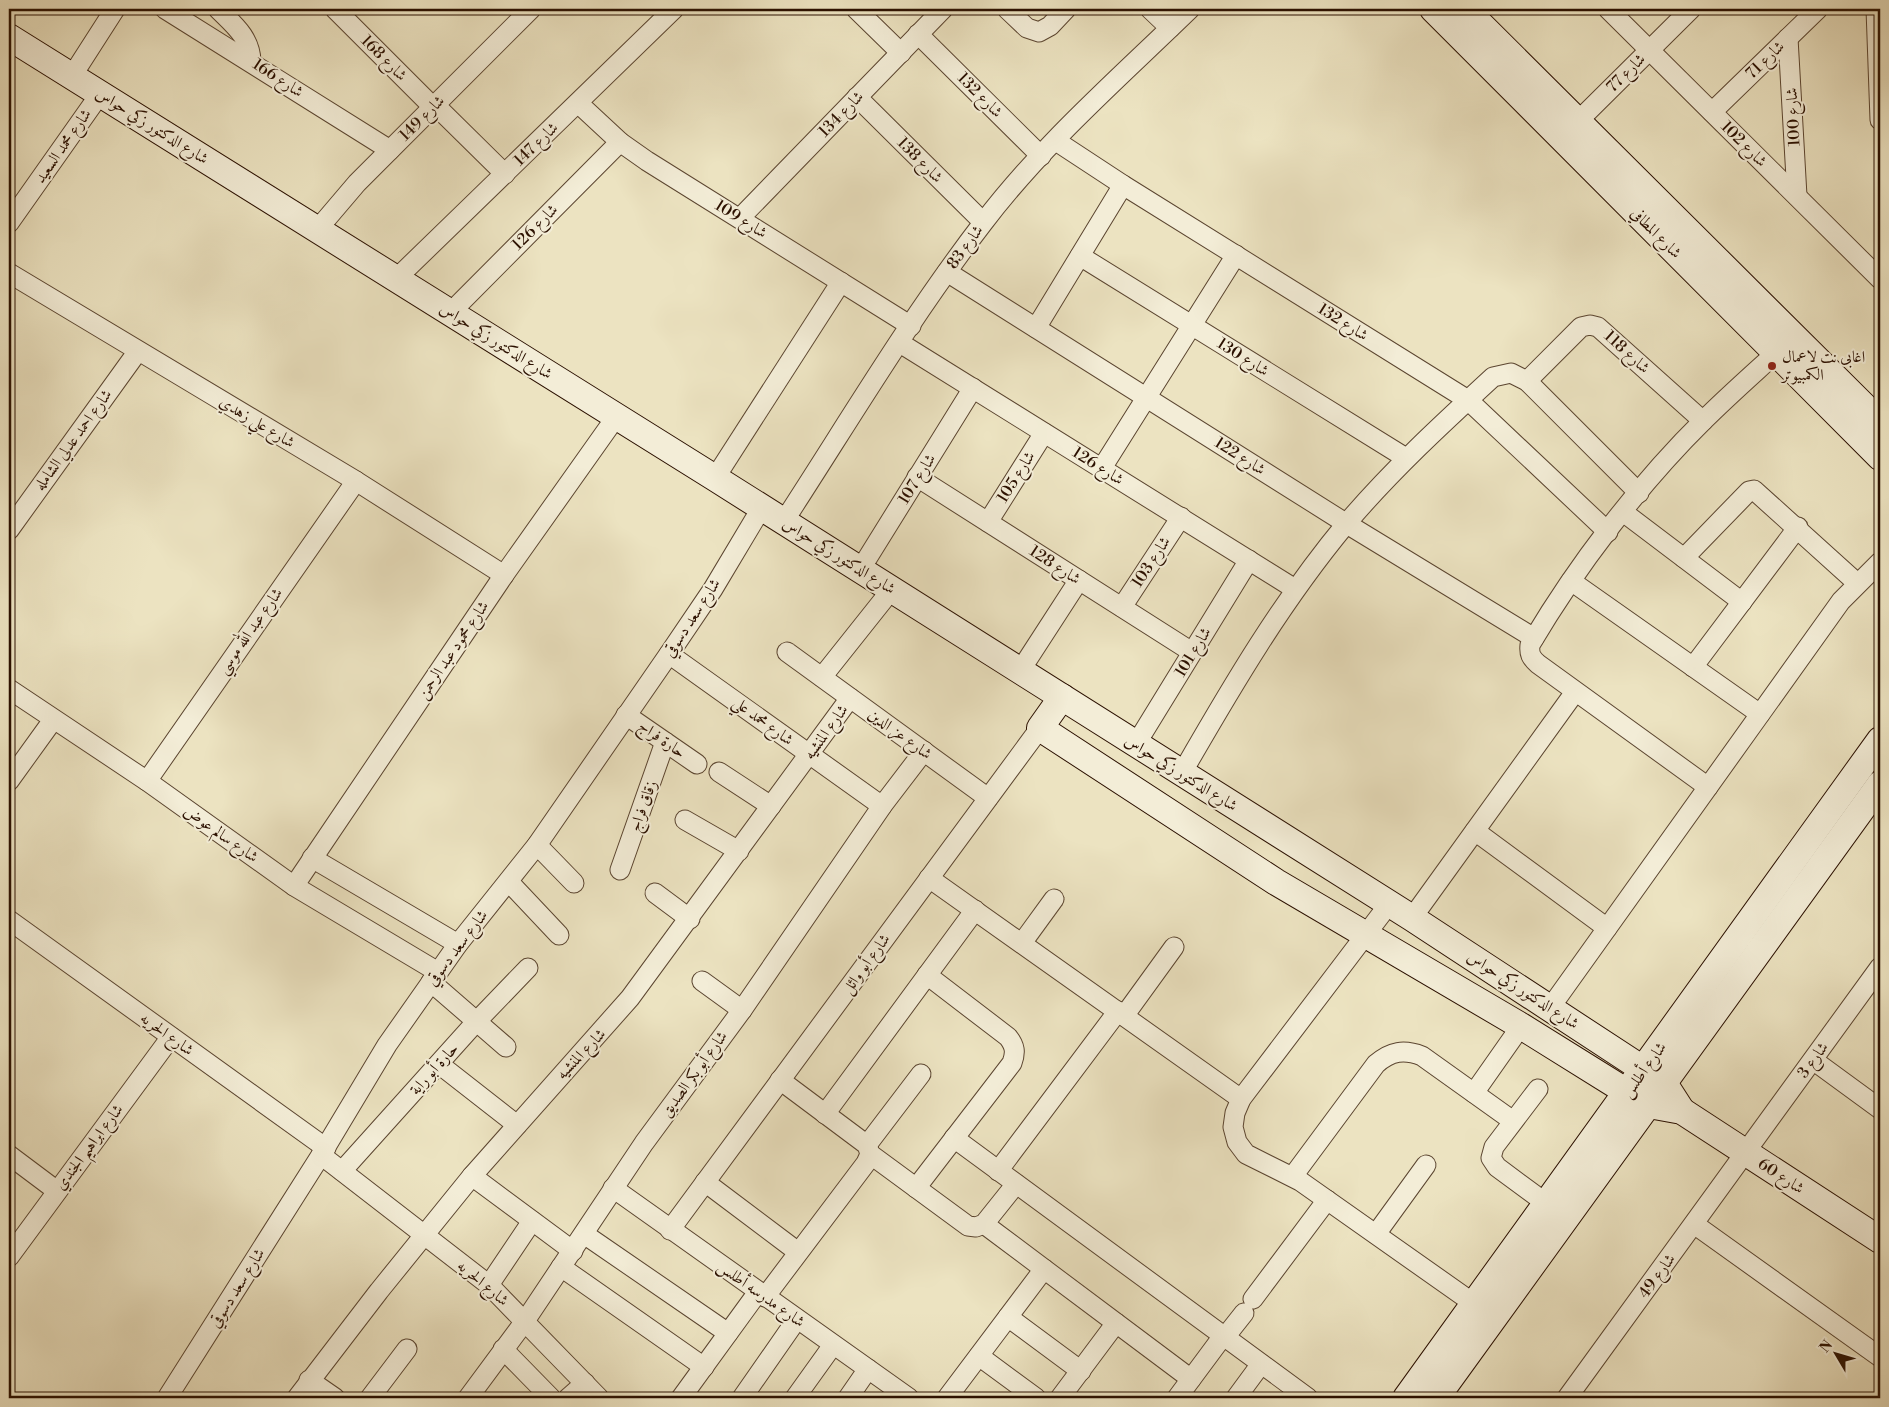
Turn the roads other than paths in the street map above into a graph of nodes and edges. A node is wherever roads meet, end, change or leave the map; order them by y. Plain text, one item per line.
1 (115, 9) edge
2 (165, 9) edge
3 (218, 9) edge
4 (335, 9) edge
5 (532, 9) edge
6 (674, 9) edge
7 (856, 9) edge
8 (943, 9) edge
9 (1007, 9) edge
10 (1066, 9) edge
11 (1150, 9) edge
12 (1190, 9) edge
13 (1433, 9) edge
14 (1465, 9) edge
15 (1608, 9) edge
16 (1691, 9) edge
17 (1818, 9) edge
18 (1876, 9) edge
19 (1170, 28) junction
20 (918, 34) junction
21 (9, 37) edge
22 (1788, 38) junction
23 (1649, 50) junction
24 (900, 53) junction
25 (251, 61) junction
26 (72, 76) junction
27 (100, 94) junction
28 (857, 97) junction
29 (578, 102) junction
30 (434, 106) junction
31 (1712, 112) junction
32 (1880, 120) edge
33 (1569, 130) junction
34 (1056, 141) junction
35 (620, 142) junction
36 (390, 150) junction
37 (1041, 156) junction
38 (505, 174) junction
39 (1123, 185) junction
40 (1797, 196) junction
41 (740, 218) junction
42 (983, 222) junction
43 (9, 223) edge
44 (317, 230) junction
45 (1236, 255) junction
46 (1080, 256) junction
47 (947, 272) junction
48 (9, 273) edge
49 (397, 278) junction
50 (1880, 279) edge
51 (841, 282) junction
52 (451, 312) junction
53 (1192, 325) junction
54 (911, 326) junction
55 (1036, 328) junction
56 (900, 343) junction
57 (138, 351) junction
58 (1776, 353) junction
59 (1528, 382) junction
60 (973, 388) junction
61 (1147, 397) junction
62 (1468, 400) junction
63 (616, 417) junction
64 (1703, 421) junction
65 (1880, 422) edge
66 (1044, 432) junction
67 (1880, 457) edge
68 (1406, 458) junction
69 (1102, 468) junction
70 (917, 477) junction
71 (715, 478) junction
72 (356, 481) junction
73 (1639, 493) junction
74 (762, 507) junction
75 (1624, 512) junction
76 (1181, 517) junction
77 (784, 521) junction
78 (988, 522) junction
79 (1347, 524) junction
80 (1798, 527) junction
81 (9, 530) edge
82 (1608, 532) junction
83 (1684, 558) junction
84 (1249, 560) junction
85 (1879, 566) edge
86 (860, 570) junction
87 (504, 575) junction
88 (1079, 580) junction
89 (1571, 581) junction
90 (1857, 583) junction
91 (1296, 589) junction
92 (892, 590) junction
93 (1742, 602) junction
94 (1122, 608) junction
95 (1534, 638) junction
96 (787, 652) dead end
97 (1192, 652) junction
98 (669, 654) junction
99 (1693, 667) junction
100 (1020, 671) junction
101 (822, 677) junction
102 (9, 689) edge
103 (1575, 692) junction
104 (1062, 697) junction
105 (850, 698) junction
106 (626, 714) junction
107 (1760, 714) junction
108 (53, 720) junction
109 (1040, 728) junction
110 (1880, 740) edge
111 (665, 742) junction
112 (1136, 744) junction
113 (924, 751) junction
114 (809, 754) junction
115 (697, 764) dead end
116 (719, 772) dead end
117 (1182, 773) junction
118 (1853, 779) junction
119 (9, 781) edge
120 (147, 781) junction
121 (1708, 787) junction
122 (1878, 792) edge
123 (988, 798) junction
124 (771, 806) junction
125 (882, 806) junction
126 (685, 820) dead end
127 (1475, 832) junction
128 (537, 845) junction
129 (739, 851) junction
130 (312, 858) junction
131 (620, 870) dead end
132 (929, 878) junction
133 (509, 882) junction
134 (574, 882) dead end
135 (294, 886) junction
136 (655, 893) dead end
137 (1054, 899) dead end
138 (1389, 904) junction
139 (975, 910) junction
140 (1412, 918) junction
141 (9, 920) edge
142 (690, 920) junction
143 (1607, 928) junction
144 (559, 935) dead end
145 (1367, 935) junction
146 (1022, 943) junction
147 (458, 944) junction
148 (1174, 947) dead end
149 (1880, 967) edge
150 (528, 968) dead end
151 (927, 975) junction
152 (434, 977) junction
153 (702, 981) dead end
154 (1550, 1008) junction
155 (742, 1010) junction
156 (1121, 1013) junction
157 (476, 1022) junction
158 (1521, 1026) junction
159 (171, 1037) junction
160 (506, 1047) dead end
161 (1813, 1060) junction
162 (438, 1064) junction
163 (921, 1074) dead end
164 (1654, 1076) junction
165 (780, 1080) junction
166 (1538, 1088) dead end
167 (1474, 1093) junction
168 (1242, 1099) junction
169 (1638, 1099) junction
170 (1880, 1107) edge
171 (1682, 1111) junction
172 (825, 1114) junction
173 (1513, 1121) junction
174 (517, 1125) junction
175 (954, 1138) junction
176 (868, 1149) junction
177 (324, 1151) junction
178 (1745, 1152) junction
179 (9, 1155) edge
180 (1426, 1165) dead end
181 (342, 1171) junction
182 (998, 1171) junction
183 (472, 1176) junction
184 (1293, 1176) junction
185 (705, 1182) junction
186 (1016, 1184) junction
187 (613, 1188) junction
188 (916, 1188) junction
189 (57, 1191) junction
190 (1328, 1200) junction
191 (1547, 1204) junction
192 (532, 1221) junction
193 (984, 1224) junction
194 (1694, 1224) junction
195 (670, 1230) junction
196 (584, 1234) junction
197 (1376, 1234) junction
198 (424, 1235) junction
199 (1880, 1240) edge
200 (573, 1251) junction
201 (798, 1252) junction
202 (9, 1257) edge
203 (561, 1267) junction
204 (1044, 1269) junction
205 (489, 1285) junction
206 (761, 1294) junction
207 (1484, 1311) junction
208 (1008, 1317) junction
209 (797, 1320) junction
210 (525, 1321) junction
211 (1116, 1323) junction
212 (728, 1333) junction
213 (1224, 1337) junction
214 (833, 1345) junction
215 (407, 1349) dead end
216 (503, 1349) junction
217 (979, 1356) junction
218 (1880, 1357) edge
219 (1262, 1364) junction
220 (704, 1367) junction
221 (868, 1369) junction
222 (1081, 1371) junction
223 (1191, 1379) junction
224 (310, 1380) junction
225 (585, 1383) junction
226 (1573, 1396) edge
227 (906, 1397) edge
228 (167, 1398) edge
229 (297, 1398) edge
230 (335, 1398) edge
231 (370, 1398) edge
232 (468, 1398) edge
233 (551, 1398) edge
234 (568, 1398) edge
235 (599, 1398) edge
236 (681, 1398) edge
237 (742, 1398) edge
238 (795, 1398) edge
239 (848, 1398) edge
240 (947, 1398) edge
241 (1036, 1398) edge
242 (1060, 1398) edge
243 (1177, 1398) edge
244 (1236, 1398) edge
245 (1308, 1398) edge
246 (1406, 1398) edge
247 (1436, 1398) edge

1 - 26 street
2 - 25 street, شارع 166
3 - 25 street
4 - 30 street, شارع 168
5 - 30 street, شارع 149
6 - 29 street, شارع 147
7 - 24 street
8 - 20 street, شارع 134
9 - 10 street
11 - 19 street
12 - 19 street, شارع 83
13 - 33 street, شارع المطافي
14 - 33 street, شارع المطافي
15 - 23 street, شارع 102
16 - 23 street, شارع 77
17 - 22 street, شارع 71
18 - 32 street
19 - 34 street, شارع 83
20 - 24 street, شارع 134
20 - 37 street, شارع 132
21 - 26 street, شارع الدكتور زكي حواس
22 - 31 street, شارع 71
22 - 40 street, شارع 100
23 - 31 street, شارع 102
23 - 33 street, شارع 77
24 - 28 street, شارع 134
25 - 36 street, شارع 166
26 - 27 street, شارع الدكتور زكي حواس
27 - 43 street, شارع محمد السعيد
27 - 44 street, شارع الدكتور زكي حواس
28 - 41 street, شارع 134
28 - 42 street, شارع 138
29 - 35 street, شارع 109
29 - 38 street, شارع 147
30 - 36 street, شارع 149
30 - 38 street, شارع 168
31 - 40 street, شارع 102
33 - 58 street, شارع المطافي
33 - 65 street, شارع المطافي
34 - 37 street, شارع 83
34 - 39 street, شارع 132
35 - 41 street, شارع 109
35 - 52 street, شارع 126
36 - 44 street, شارع 149
37 - 42 street, شارع 83
38 - 49 street, شارع 147
39 - 45 street, شارع 132
39 - 46 street
40 - 50 street, شارع 102
41 - 51 street, شارع 109
42 - 47 street, شارع 83
44 - 49 street, شارع الدكتور زكي حواس
45 - 53 street
45 - 62 street, شارع 132
46 - 53 street, شارع 130
46 - 55 street
47 - 54 street, شارع 83
47 - 55 street, شارع 122
48 - 57 street, شارع علي زهدي
49 - 52 street, شارع الدكتور زكي حواس
51 - 54 street, شارع 109
51 - 71 street
52 - 63 street, شارع الدكتور زكي حواس
53 - 61 street
53 - 68 street, شارع 130
54 - 56 street, شارع 83
55 - 61 street, شارع 122
56 - 60 street, شارع 126
56 - 77 street, شارع 83
57 - 72 street, شارع علي زهدي
57 - 81 street, شارع احمد عدلي الشامله
58 - 64 street
58 - 67 street, شارع المطافي
59 - 62 street
59 - 64 street, شارع 118
59 - 73 street
60 - 66 street, شارع 126
60 - 70 street, شارع 107
61 - 69 street
61 - 79 street, شارع 122
62 - 68 street
62 - 82 street, شارع 132
63 - 71 street, شارع الدكتور زكي حواس
63 - 87 street, شارع محمود عبد الرحمن
64 - 73 street
66 - 69 street, شارع 126
66 - 78 street, شارع 105
68 - 79 street
69 - 76 street, شارع 126
70 - 78 street, شارع 128
70 - 86 street, شارع 107
71 - 74 street, شارع الدكتور زكي حواس
72 - 87 street, شارع علي زهدي
72 - 120 street, شارع عبد الله موسي
73 - 75 street
74 - 77 street, شارع الدكتور زكي حواس
74 - 98 street, شارع سعد دسوقي
75 - 82 street
75 - 83 street
76 - 84 street, شارع 126
76 - 94 street, شارع 103
77 - 86 street, شارع الدكتور زكي حواس
78 - 88 street, شارع 128
79 - 91 street
79 - 95 street, شارع 122
80 - 83 street
80 - 90 street
80 - 93 street
82 - 89 street
83 - 93 street
84 - 91 street, شارع 126
84 - 97 street, شارع 101
85 - 90 street
86 - 92 street, شارع الدكتور زكي حواس
87 - 130 street, شارع محمود عبد الرحمن
88 - 94 street, شارع 128
88 - 100 street
89 - 95 street
89 - 99 street
90 - 107 street
91 - 117 street
92 - 100 street, شارع الدكتور زكي حواس
92 - 101 street
93 - 99 street
94 - 97 street, شارع 128
95 - 103 street
96 - 101 street, شارع عز الدين
97 - 112 street, شارع 101
98 - 106 street, شارع سعد دسوقي
98 - 114 street, شارع محمد علي
99 - 107 street
100 - 104 street, شارع الدكتور زكي حواس
101 - 105 street, شارع عز الدين
102 - 108 street, شارع سالم عوض
103 - 121 street
103 - 127 street
104 - 109 street, شارع أبو وائل
104 - 112 street, شارع الدكتور زكي حواس
105 - 113 street, شارع عز الدين
105 - 114 street, شارع المنشيه
106 - 111 street, حارة فراج
106 - 128 street, شارع سعد دسوقي
107 - 121 street
108 - 119 street
108 - 120 street, شارع سالم عوض
109 - 123 street, شارع أبو وائل
109 - 145 street, شارع الدكتور زكي حواس
110 - 118 street, شارع أطلس
111 - 115 street, حارة فراج
111 - 131 street, زقاق فراج
112 - 117 street, شارع الدكتور زكي حواس
113 - 123 street, شارع عز الدين
113 - 125 street, شارع أبو بكر الصديق
114 - 124 street, شارع المنشيه
114 - 125 street, شارع محمد علي
116 - 124 street
117 - 138 street, شارع الدكتور زكي حواس
118 - 122 street
118 - 164 street, شارع أطلس
120 - 135 street, شارع سالم عوض
121 - 143 street
122 - 164 street, شارع أطلس
123 - 132 street, شارع أبو وائل
124 - 129 street, شارع المنشيه
125 - 155 street, شارع أبو بكر الصديق
126 - 129 street
127 - 140 street
127 - 143 street
128 - 133 street, شارع سعد دسوقي
128 - 134 street
129 - 142 street, شارع المنشيه
130 - 135 street, شارع محمود عبد الرحمن
130 - 147 street
132 - 139 street
132 - 165 street, شارع أبو وائل
133 - 144 street
133 - 147 street, شارع سعد دسوقي
135 - 152 street, شارع سالم عوض
136 - 142 street
137 - 146 street
138 - 140 street, شارع الدكتور زكي حواس
138 - 145 street
139 - 146 street
139 - 151 street
140 - 154 street, شارع الدكتور زكي حواس
141 - 159 street, شارع الحريه
142 - 174 street, شارع المنشيه
143 - 154 street
145 - 158 street, شارع الدكتور زكي حواس
145 - 168 street
146 - 156 street
147 - 152 street, شارع سعد دسوقي
148 - 156 street
149 - 161 street, شارع 3
150 - 157 street, حارة أبو راية
151 - 172 street
151 - 175 street
152 - 157 street, شارع سالم عوض
152 - 177 street, شارع سعد دسوقي
153 - 155 street
154 - 164 street, شارع الدكتور زكي حواس
155 - 187 street, شارع أبو بكر الصديق
156 - 168 street
156 - 182 street
157 - 160 street, شارع سالم عوض
157 - 162 street, حارة أبو راية
158 - 167 street
158 - 169 street, شارع الدكتور زكي حواس
159 - 177 street, شارع الحريه
159 - 189 street, شارع ابراهيم الجندي
161 - 170 street
161 - 178 street, شارع 3
162 - 174 street
162 - 181 street, حارة أبو راية
163 - 176 street
164 - 169 street, شارع أطلس
164 - 171 street, شارع 60
165 - 172 street
165 - 185 street, شارع أبو وائل
166 - 173 street
167 - 173 street
167 - 184 street
168 - 184 street
169 - 171 street, شارع 60
169 - 191 street, شارع أطلس
169 - 207 street, شارع أطلس
171 - 178 street, شارع 60
172 - 176 street
173 - 191 street
174 - 183 street, شارع المنشيه
175 - 182 street
175 - 188 street
176 - 188 street
176 - 201 street
177 - 181 street, شارع الحريه
177 - 228 street, شارع سعد دسوقي
178 - 194 street, شارع 49
178 - 199 street, شارع 60
179 - 189 street
180 - 197 street
181 - 198 street, شارع الحريه
182 - 186 street
183 - 192 street
183 - 198 street, شارع المنشيه
184 - 190 street
185 - 195 street, شارع أبو وائل
185 - 201 street
186 - 193 street
186 - 213 street
187 - 195 street, شارع مدرسه أطلس
187 - 196 street, شارع أبو بكر الصديق
188 - 193 street
189 - 202 street, شارع ابراهيم الجندي
190 - 197 street
190 - 213 street
191 - 207 street, شارع أطلس
192 - 200 street
192 - 205 street
193 - 204 street
194 - 218 street
194 - 226 street, شارع 49
195 - 206 street, شارع مدرسه أطلس
196 - 200 street, شارع أبو بكر الصديق
196 - 212 street
197 - 207 street
198 - 205 street, شارع الحريه
198 - 224 street, شارع المنشيه
200 - 203 street, شارع أبو بكر الصديق
201 - 206 street
203 - 210 street, شارع أبو بكر الصديق
203 - 220 street
204 - 208 street
204 - 211 street
205 - 210 street, شارع الحريه
206 - 209 street, شارع مدرسه أطلس
206 - 212 street
207 - 246 street, شارع أطلس
207 - 247 street, شارع أطلس
208 - 217 street
208 - 222 street
209 - 214 street, شارع مدرسه أطلس
209 - 237 street
210 - 216 street, شارع أبو بكر الصديق
210 - 225 street, شارع الحريه
211 - 222 street
211 - 223 street
212 - 220 street
213 - 219 street
213 - 223 street
214 - 221 street, شارع مدرسه أطلس
214 - 238 street
215 - 231 street
216 - 232 street, شارع أبو بكر الصديق
216 - 233 street
217 - 240 street
217 - 241 street
219 - 244 street
219 - 245 street
220 - 236 street
221 - 227 street, شارع مدرسه أطلس
221 - 239 street
222 - 242 street
223 - 243 street
224 - 229 street, شارع المنشيه
224 - 230 street
225 - 234 street
225 - 235 street, شارع الحريه

